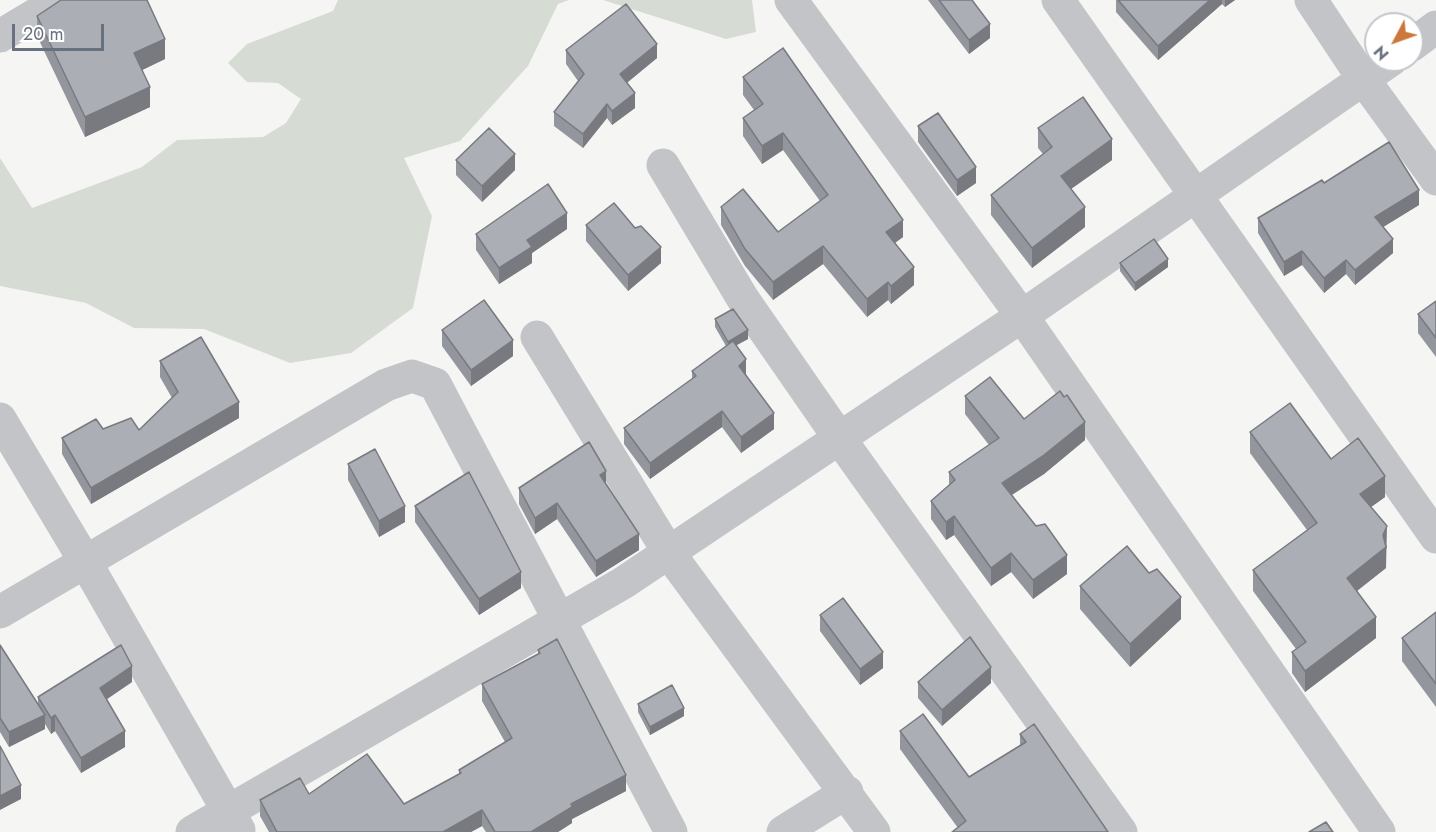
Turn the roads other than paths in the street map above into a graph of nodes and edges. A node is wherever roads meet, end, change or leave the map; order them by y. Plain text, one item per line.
1 (60, 0) edge
2 (791, 0) edge
3 (1058, 0) edge
4 (1311, 0) edge
5 (0, 36) edge
6 (1375, 72) edge
7 (1364, 80) junction
8 (663, 165) dead end
9 (1436, 179) edge
10 (1194, 197) junction
11 (1022, 316) junction
12 (537, 338) dead end
13 (0, 419) edge
14 (840, 439) junction
15 (1436, 537) edge
16 (669, 553) junction
17 (86, 563) junction
18 (0, 612) edge
19 (561, 621) junction
20 (847, 792) junction
21 (234, 823) edge
22 (192, 832) edge
23 (671, 832) edge
24 (783, 832) edge
25 (873, 832) edge
26 (1121, 832) edge
27 (1379, 832) edge

1 - 5 street
2 - 11 street
3 - 10 street
4 - 7 street
6 - 7 street
7 - 9 street
7 - 10 street
8 - 14 street
10 - 11 street
10 - 15 street
11 - 14 street
11 - 27 street
12 - 16 street
13 - 17 street
14 - 16 street
14 - 26 street
16 - 19 street
16 - 20 street
17 - 18 street
17 - 19 street
17 - 21 street
19 - 21 street
19 - 23 street
20 - 24 street
20 - 25 street
21 - 22 street

